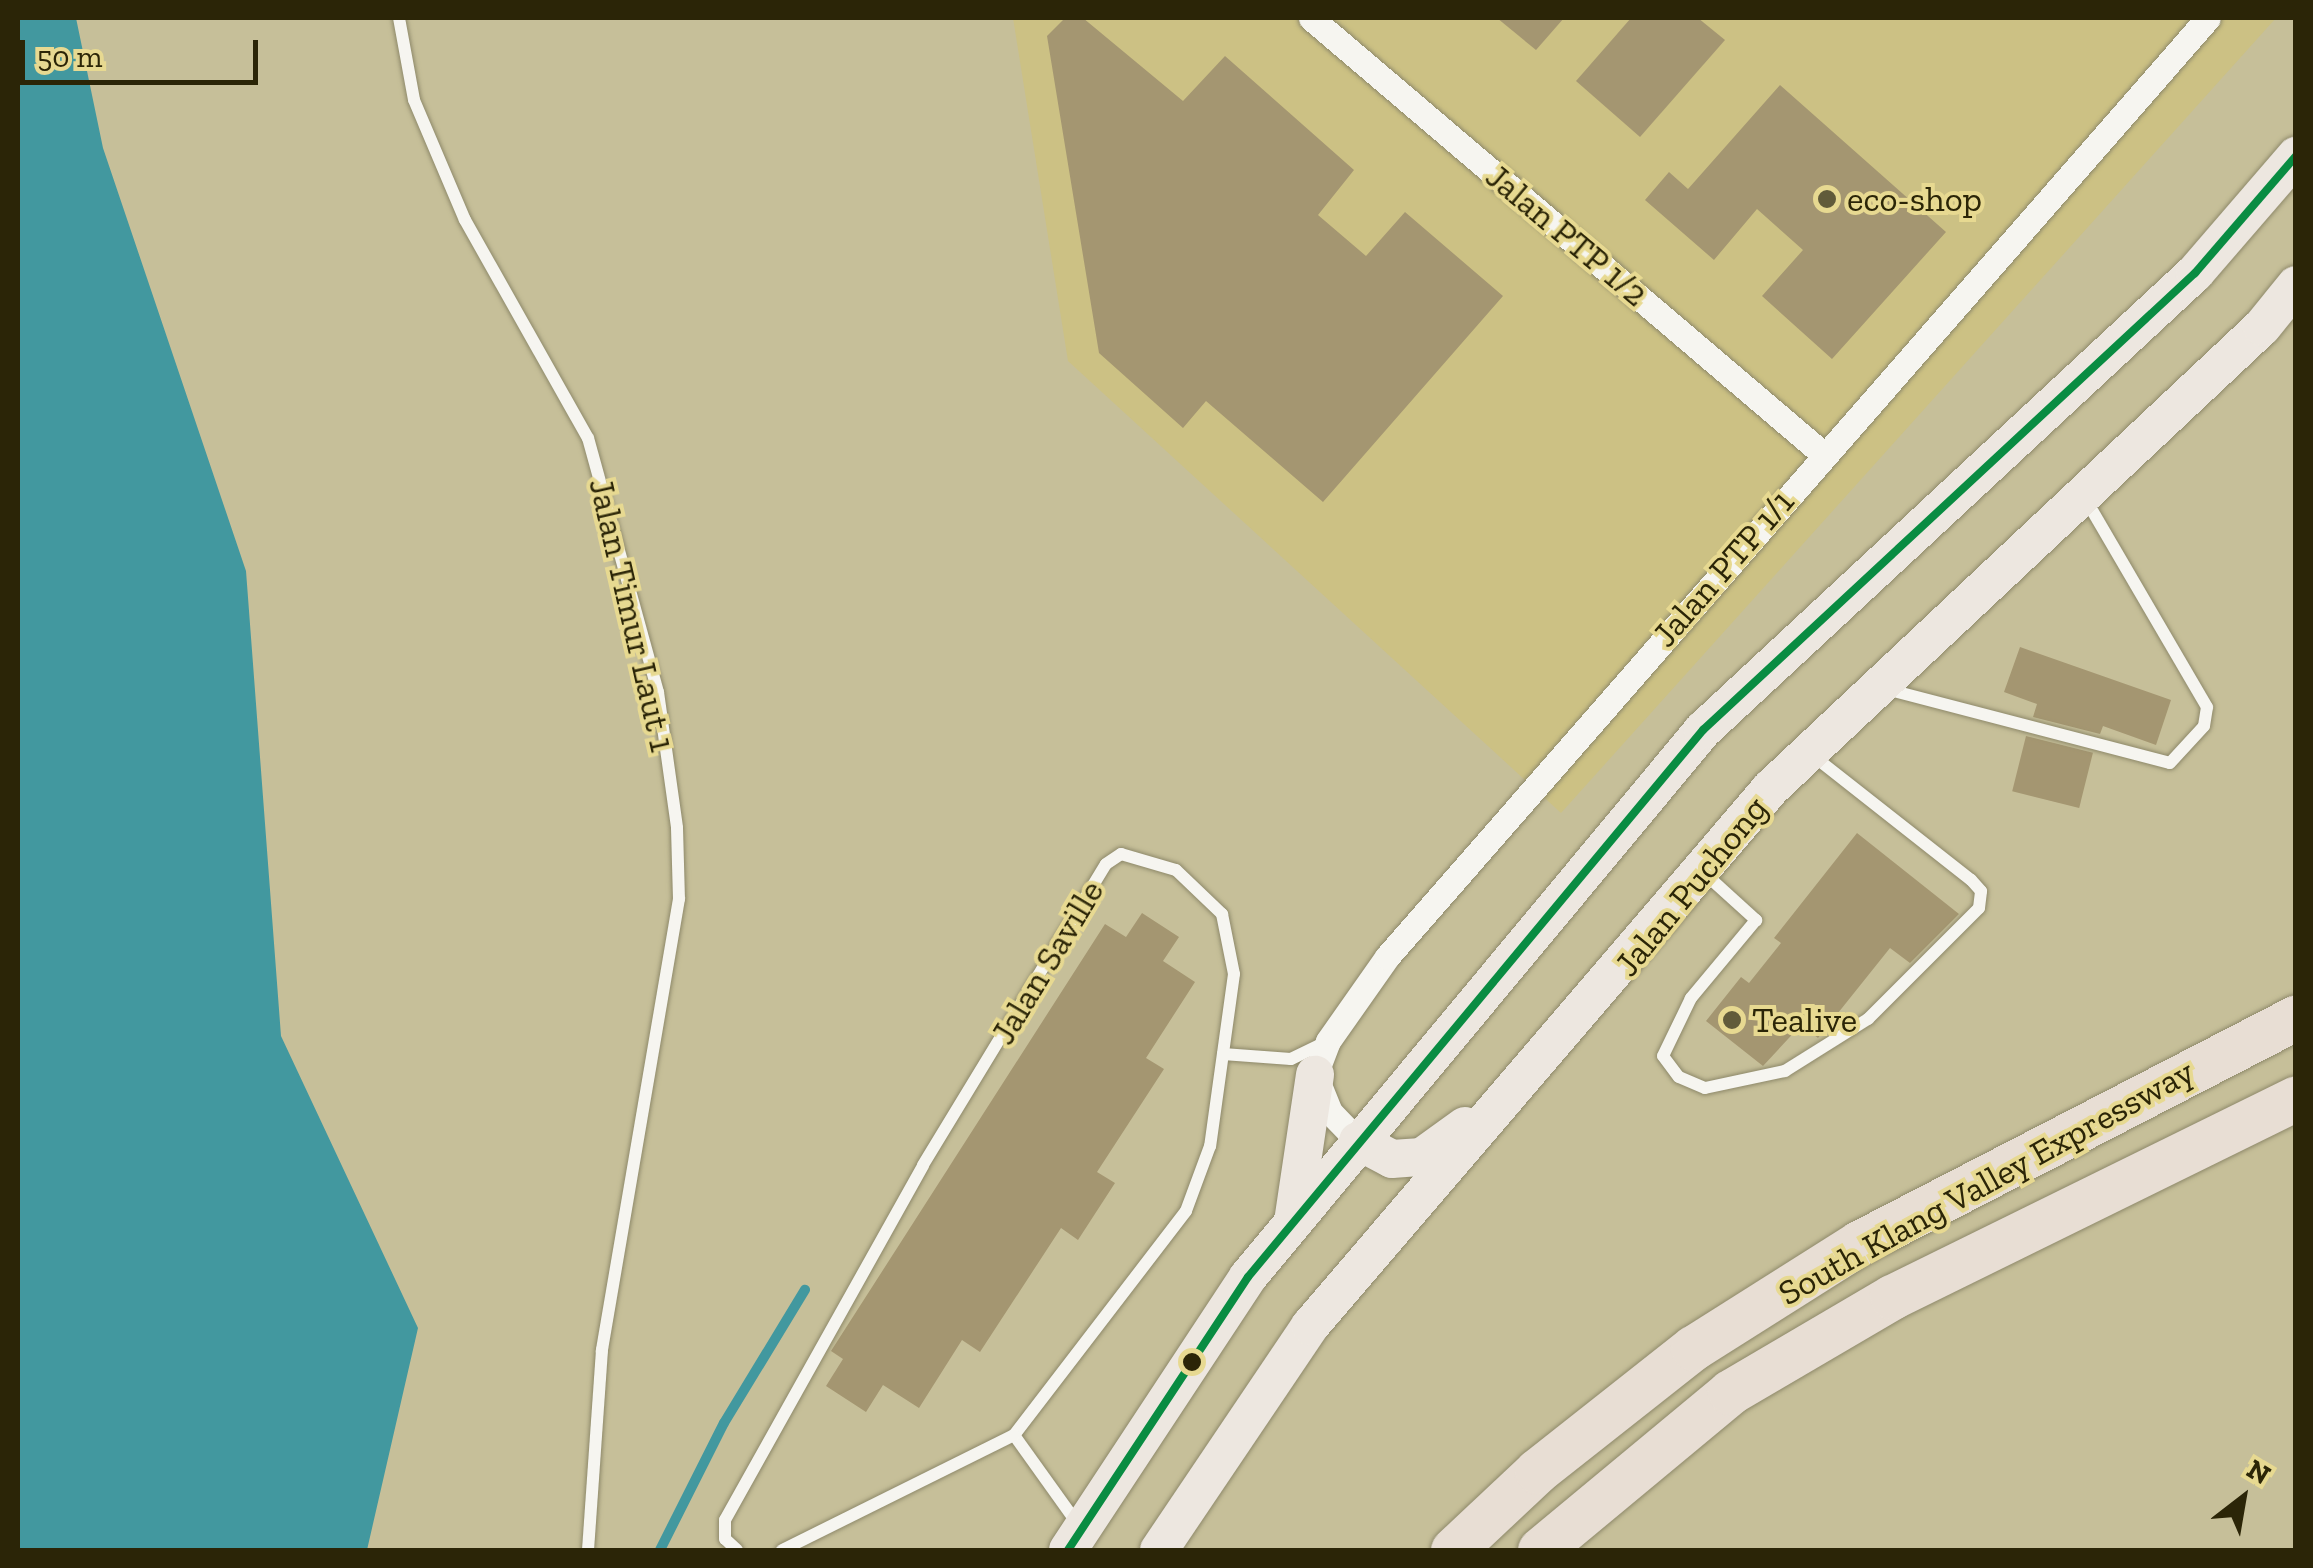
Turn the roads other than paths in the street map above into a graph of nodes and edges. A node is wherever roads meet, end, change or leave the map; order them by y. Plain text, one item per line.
1 (400, 18) edge
2 (1311, 18) edge
3 (2208, 18) edge
4 (2296, 156) edge
5 (2296, 286) edge
6 (1822, 453) junction
7 (2084, 496) junction
8 (1879, 688) junction
9 (1809, 752) junction
10 (1701, 870) junction
11 (1614, 979) junction
12 (2296, 1017) edge
13 (1223, 1054) junction
14 (1321, 1058) junction
15 (2296, 1098) edge
16 (1358, 1141) junction
17 (1293, 1222) junction
18 (1014, 1435) junction
19 (1074, 1540) edge
20 (588, 1550) edge
21 (737, 1550) edge
22 (782, 1550) edge
23 (1158, 1550) edge
24 (1454, 1550) edge
25 (1540, 1550) edge

1 - 20 lane, Jalan Timur Laut 1
2 - 6 street, Jalan PTP 1/2
3 - 6 street, Jalan PTP 1/1
4 - 16 main road
5 - 7 main road, Jalan Puchong
6 - 14 street, Jalan PTP 1/1
7 - 8 main road, Jalan Puchong
7 - 8 lane
8 - 9 main road, Jalan Puchong
9 - 10 main road, Jalan Puchong
9 - 10 lane
10 - 11 main road, Jalan Puchong
11 - 16 main road
11 - 23 main road, Jalan Puchong
12 - 24 highway, South Klang Valley Expressway
13 - 14 lane
13 - 18 lane, Jalan Saville
13 - 21 lane, Jalan Saville
14 - 16 street
14 - 17 main road
15 - 25 highway, South Klang Valley Expressway
16 - 17 main road
17 - 19 main road
18 - 19 lane
18 - 22 lane, Jalan Saville

